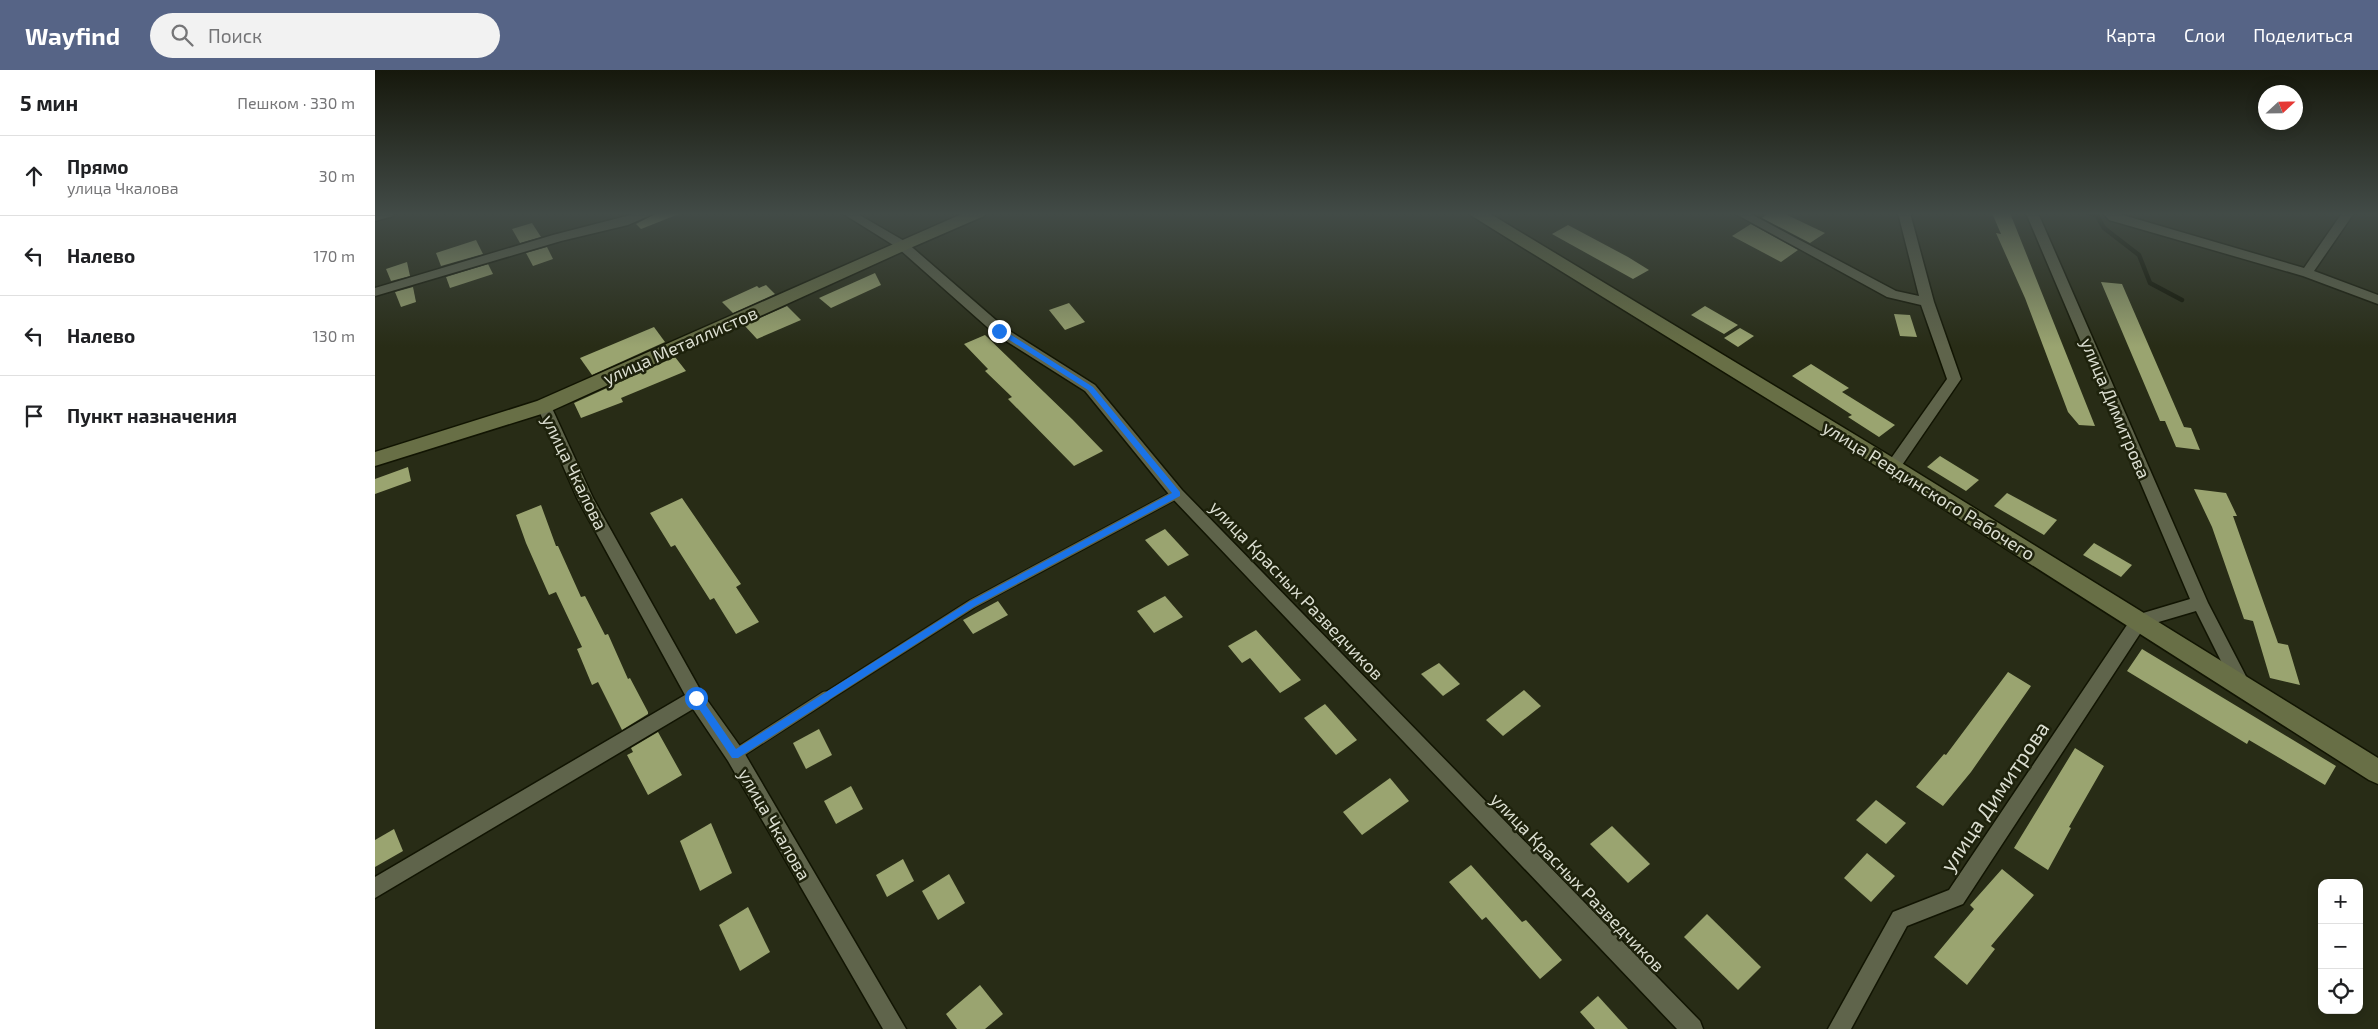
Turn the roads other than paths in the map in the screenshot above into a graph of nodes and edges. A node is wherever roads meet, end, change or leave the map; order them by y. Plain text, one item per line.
1 (490, 258) edge
2 (872, 258) edge
3 (917, 258) edge
4 (1551, 258) edge
5 (1824, 258) edge
6 (1916, 258) edge
7 (2051, 258) edge
8 (2255, 258) edge
9 (2317, 258) edge
10 (2307, 273) junction
11 (375, 292) edge
12 (2378, 300) edge
13 (1927, 302) junction
14 (544, 406) junction
15 (375, 459) edge
16 (1893, 467) junction
17 (1177, 494) junction
18 (2200, 603) junction
19 (2139, 621) junction
20 (2241, 684) junction
21 (696, 698) junction
22 (735, 755) junction
23 (2378, 772) edge
24 (375, 888) edge
25 (895, 1029) edge
26 (1692, 1029) edge
27 (1839, 1029) edge

1 - 11 street
2 - 14 street, улица Металлистов
3 - 17 street, улица Красных Разведчиков
4 - 16 street, улица Ревдинского Рабочего
5 - 13 street
6 - 13 street
7 - 18 street, улица Димитрова
8 - 10 street
9 - 10 street
10 - 12 street
13 - 16 street
14 - 15 street, улица Металлистов
14 - 21 street, улица Чкалова
16 - 19 street, улица Ревдинского Рабочего
17 - 22 lane
17 - 26 street, улица Красных Разведчиков
18 - 19 street
18 - 20 street, улица Димитрова
19 - 20 street, улица Ревдинского Рабочего
19 - 27 street, улица Димитрова
20 - 23 street, улица Ревдинского Рабочего
21 - 22 street, улица Чкалова
21 - 24 street
22 - 25 street, улица Чкалова

